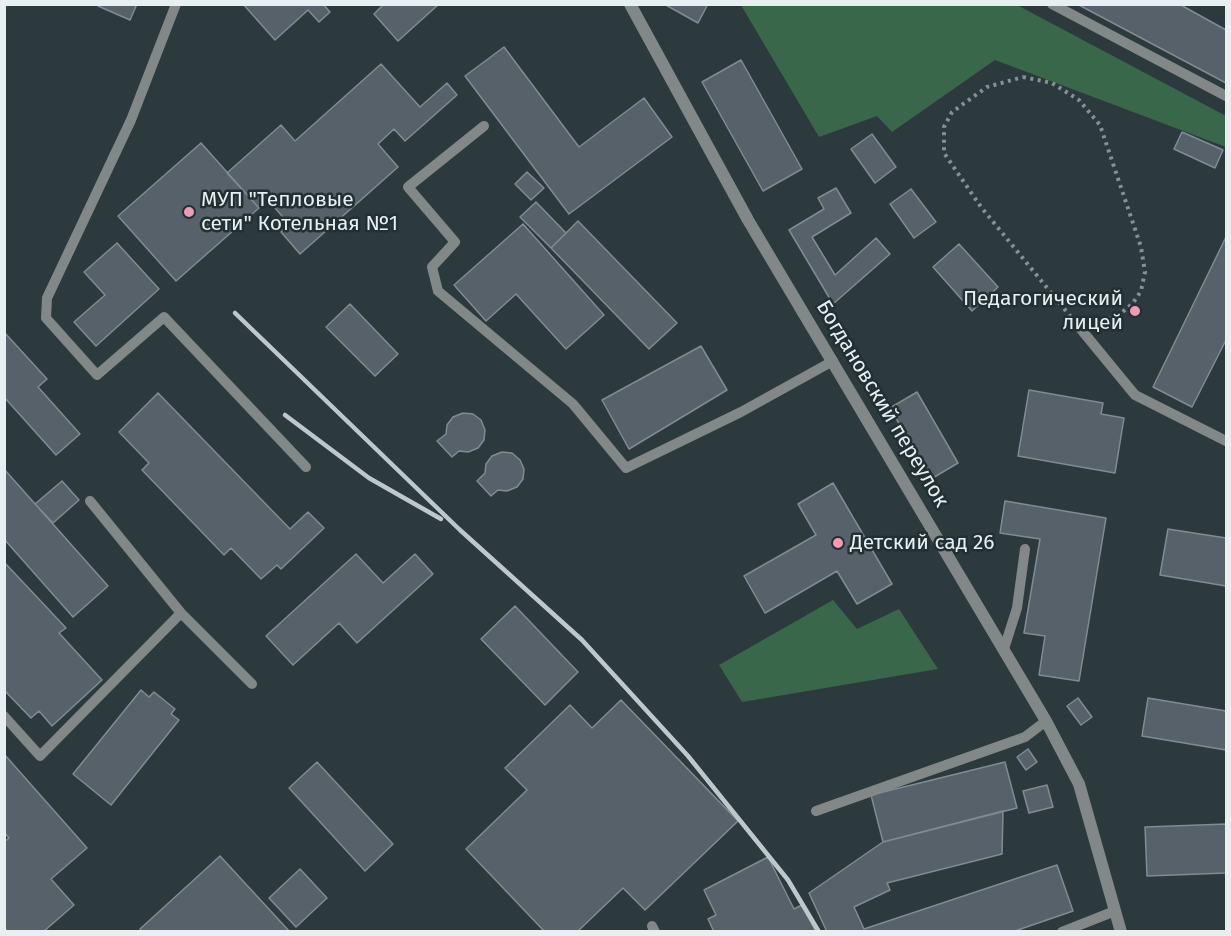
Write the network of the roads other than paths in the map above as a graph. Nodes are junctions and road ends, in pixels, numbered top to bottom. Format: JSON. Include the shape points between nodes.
{"nodes":[{"id":1,"x":176,"y":4,"type":"edge"},
{"id":2,"x":630,"y":4,"type":"edge"},
{"id":3,"x":1052,"y":4,"type":"edge"},
{"id":4,"x":1227,"y":96,"type":"edge"},
{"id":5,"x":484,"y":126,"type":"dead end"},
{"id":6,"x":1076,"y":322,"type":"road end"},
{"id":7,"x":833,"y":361,"type":"junction"},
{"id":8,"x":1227,"y":441,"type":"edge"},
{"id":9,"x":306,"y":467,"type":"dead end"},
{"id":10,"x":90,"y":501,"type":"dead end"},
{"id":11,"x":1025,"y":549,"type":"dead end"},
{"id":12,"x":181,"y":614,"type":"junction"},
{"id":13,"x":1004,"y":649,"type":"junction"},
{"id":14,"x":252,"y":684,"type":"dead end"},
{"id":15,"x":4,"y":716,"type":"edge"},
{"id":16,"x":1046,"y":721,"type":"junction"},
{"id":17,"x":816,"y":811,"type":"dead end"},
{"id":18,"x":1115,"y":911,"type":"junction"},
{"id":19,"x":1062,"y":932,"type":"edge"},
{"id":20,"x":1121,"y":932,"type":"edge"}],
"edges":[{"from":1,"to":9,"type":"lane","via":[[131,120],[47,298],[45,318],[97,375],[164,317]]},
{"from":2,"to":7,"type":"street","name":"Богдановский переулок","via":[[748,220]]},
{"from":3,"to":4,"type":"lane"},
{"from":5,"to":7,"type":"lane","via":[[408,187],[456,242],[432,267],[438,291],[573,404],[626,468],[741,412]]},
{"from":6,"to":8,"type":"lane","via":[[1135,395]]},
{"from":7,"to":13,"type":"street","name":"Богдановский переулок"},
{"from":10,"to":12,"type":"lane"},
{"from":11,"to":13,"type":"lane","via":[[1017,608]]},
{"from":12,"to":14,"type":"lane"},
{"from":12,"to":15,"type":"lane","via":[[40,756]]},
{"from":13,"to":16,"type":"street","name":"Богдановский переулок"},
{"from":16,"to":17,"type":"lane","via":[[1024,737]]},
{"from":16,"to":18,"type":"street","name":"Богдановский переулок","via":[[1079,784]]},
{"from":18,"to":19,"type":"lane"},
{"from":18,"to":20,"type":"street","name":"Богдановский переулок"}]}
